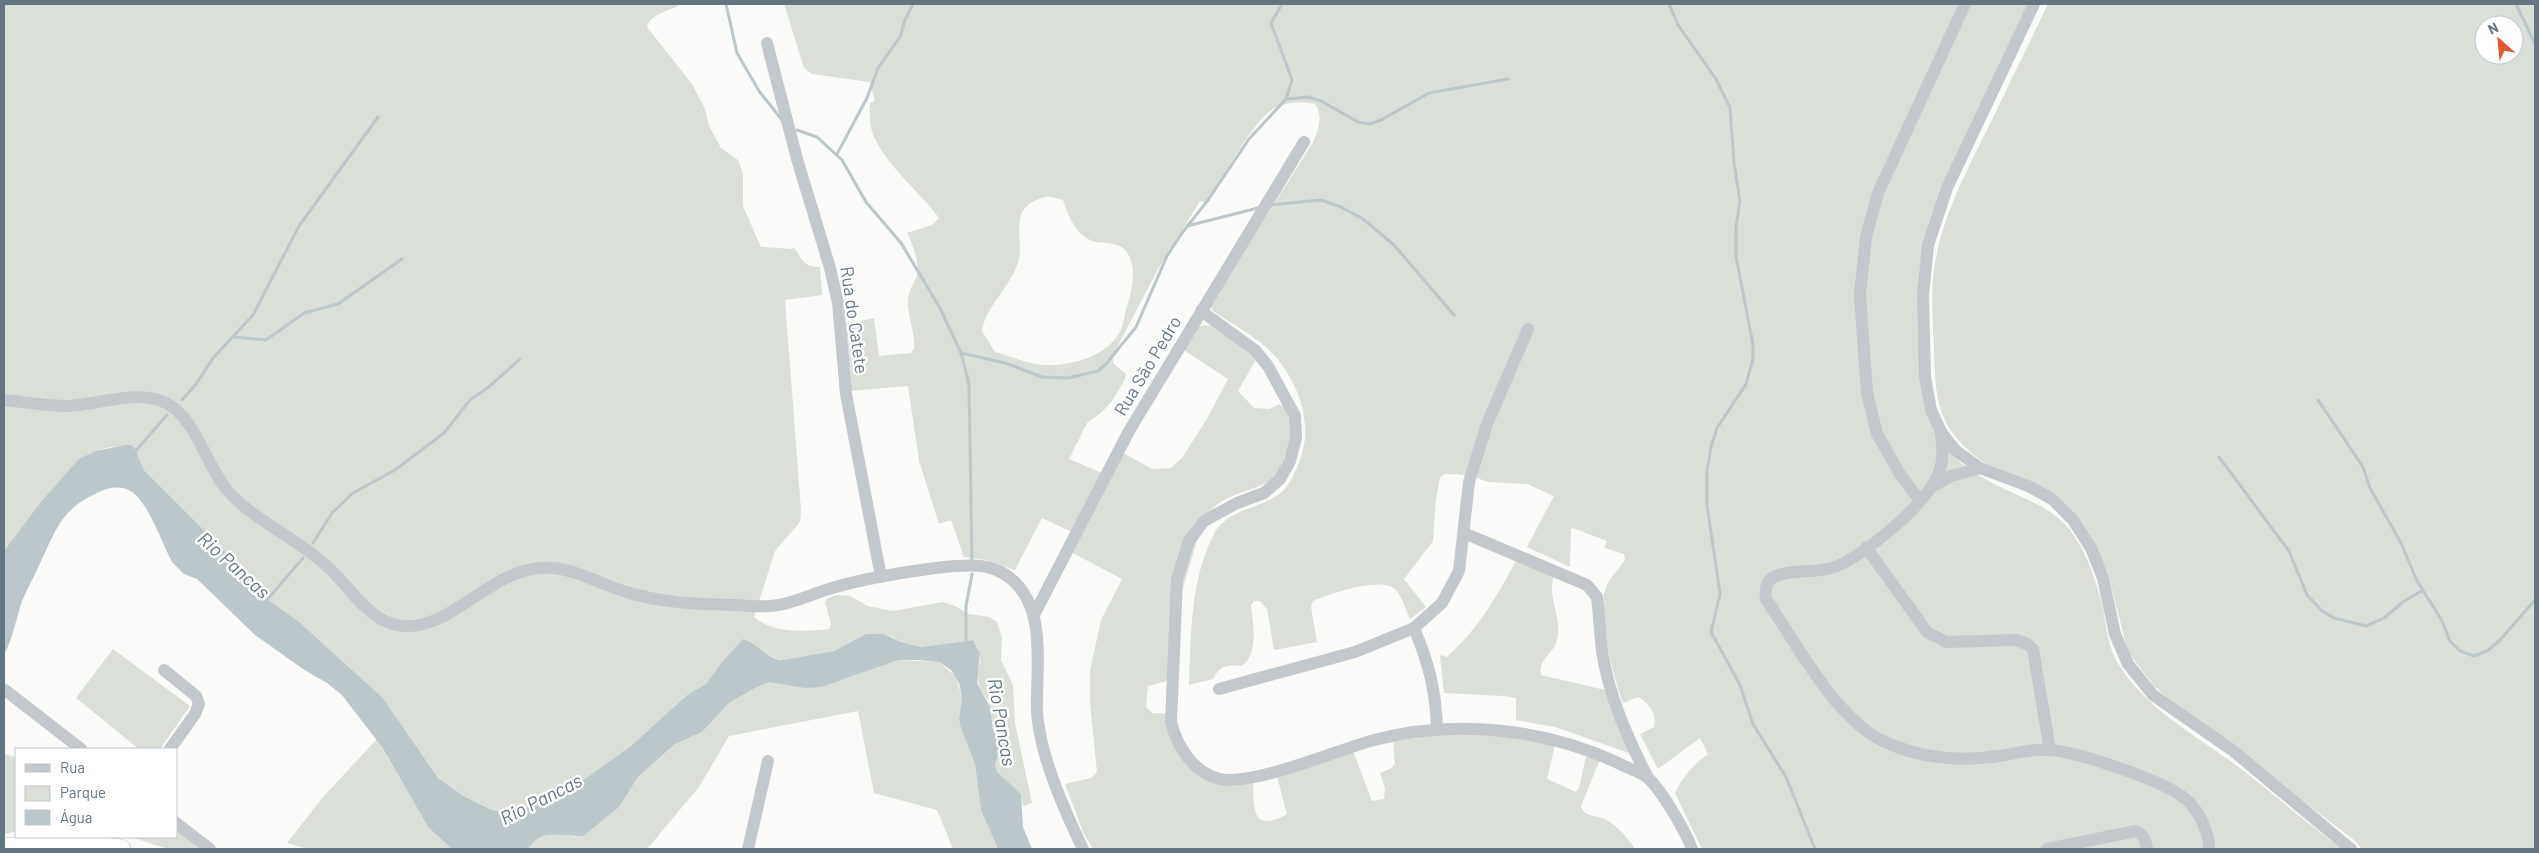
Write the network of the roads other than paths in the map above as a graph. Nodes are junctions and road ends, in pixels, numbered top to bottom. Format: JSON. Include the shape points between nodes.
{"nodes":[{"id":1,"x":1965,"y":4,"type":"edge"},
{"id":2,"x":2034,"y":4,"type":"edge"},
{"id":3,"x":767,"y":43,"type":"dead end"},
{"id":4,"x":1304,"y":142,"type":"dead end"},
{"id":5,"x":1201,"y":311,"type":"junction"},
{"id":6,"x":1528,"y":329,"type":"dead end"},
{"id":7,"x":4,"y":400,"type":"edge"},
{"id":8,"x":1940,"y":432,"type":"junction"},
{"id":9,"x":1980,"y":468,"type":"junction"},
{"id":10,"x":1933,"y":486,"type":"junction"},
{"id":11,"x":1920,"y":501,"type":"junction"},
{"id":12,"x":1464,"y":533,"type":"junction"},
{"id":13,"x":1866,"y":547,"type":"junction"},
{"id":14,"x":880,"y":577,"type":"junction"},
{"id":15,"x":1034,"y":614,"type":"junction"},
{"id":16,"x":1414,"y":628,"type":"junction"},
{"id":17,"x":164,"y":670,"type":"dead end"},
{"id":18,"x":1219,"y":689,"type":"dead end"},
{"id":19,"x":5,"y":690,"type":"dead end"},
{"id":20,"x":1438,"y":730,"type":"junction"},
{"id":21,"x":80,"y":748,"type":"edge"},
{"id":22,"x":171,"y":748,"type":"edge"},
{"id":23,"x":2050,"y":750,"type":"junction"},
{"id":24,"x":768,"y":761,"type":"dead end"},
{"id":25,"x":1648,"y":778,"type":"junction"},
{"id":26,"x":178,"y":825,"type":"edge"},
{"id":27,"x":4,"y":848,"type":"edge"},
{"id":28,"x":121,"y":849,"type":"edge"},
{"id":29,"x":210,"y":849,"type":"edge"},
{"id":30,"x":748,"y":849,"type":"edge"},
{"id":31,"x":1084,"y":849,"type":"edge"},
{"id":32,"x":1692,"y":849,"type":"edge"},
{"id":33,"x":2047,"y":849,"type":"edge"},
{"id":34,"x":2147,"y":849,"type":"edge"},
{"id":35,"x":2209,"y":849,"type":"edge"},
{"id":36,"x":2352,"y":849,"type":"edge"}],
"edges":[{"from":1,"to":11,"type":"street","via":[[1878,192],[1866,237],[1860,295],[1867,393],[1877,434]]},
{"from":2,"to":8,"type":"street","via":[[1947,188],[1928,245],[1923,296],[1926,377],[1931,410]]},
{"from":3,"to":14,"type":"street","name":"Rua do Catete","via":[[838,303],[846,394]]},
{"from":4,"to":5,"type":"street","name":"Rua São Pedro"},
{"from":5,"to":15,"type":"street","name":"Rua São Pedro","via":[[1129,431]]},
{"from":5,"to":20,"type":"street","via":[[1255,350],[1268,366],[1295,416],[1296,438],[1290,461],[1280,479],[1264,493],[1204,521],[1189,541],[1177,579],[1171,722],[1176,741],[1189,760],[1206,774],[1220,779],[1238,779],[1375,740]]},
{"from":6,"to":12,"type":"street","via":[[1487,424],[1469,482]]},
{"from":7,"to":14,"type":"street","via":[[67,406],[120,399],[166,403],[186,422],[227,489],[329,568],[359,603],[384,621],[404,626],[426,624],[499,581],[540,568],[570,570],[622,591],[685,604],[771,606]]},
{"from":8,"to":9,"type":"street","via":[[1955,450]]},
{"from":8,"to":10,"type":"street","via":[[1943,458]]},
{"from":9,"to":10,"type":"street","via":[[1951,476]]},
{"from":9,"to":36,"type":"street","via":[[2052,499],[2073,520],[2091,548],[2103,578],[2115,634],[2128,664],[2153,695],[2232,750]]},
{"from":10,"to":11,"type":"street"},
{"from":11,"to":13,"type":"street","via":[[1907,517]]},
{"from":12,"to":16,"type":"street","via":[[1459,571],[1442,603]]},
{"from":12,"to":25,"type":"street","via":[[1594,590],[1602,651],[1612,693],[1629,740]]},
{"from":13,"to":23,"type":"street","via":[[1927,632],[1936,638],[1946,642],[2016,640],[2033,649]]},
{"from":13,"to":23,"type":"street","via":[[1834,567],[1778,575],[1765,588],[1766,599],[1833,698],[1857,724],[1882,740],[1920,756],[1981,759]]},
{"from":14,"to":15,"type":"street","via":[[984,566],[1006,575],[1023,592]]},
{"from":15,"to":31,"type":"street","via":[[1039,660],[1036,705],[1042,744]]},
{"from":16,"to":18,"type":"street","via":[[1355,652]]},
{"from":16,"to":20,"type":"street","via":[[1432,676]]},
{"from":17,"to":22,"type":"street","via":[[196,696],[199,704]]},
{"from":19,"to":21,"type":"street"},
{"from":20,"to":25,"type":"street","via":[[1500,730],[1555,739]]},
{"from":23,"to":35,"type":"street","via":[[2110,765],[2169,788],[2188,802],[2202,822]]},
{"from":24,"to":30,"type":"street"},
{"from":25,"to":32,"type":"street","via":[[1680,823]]},
{"from":26,"to":29,"type":"street"},
{"from":27,"to":28,"type":"highway","via":[[56,842]]},
{"from":33,"to":34,"type":"street","via":[[2136,831],[2141,833]]}]}
